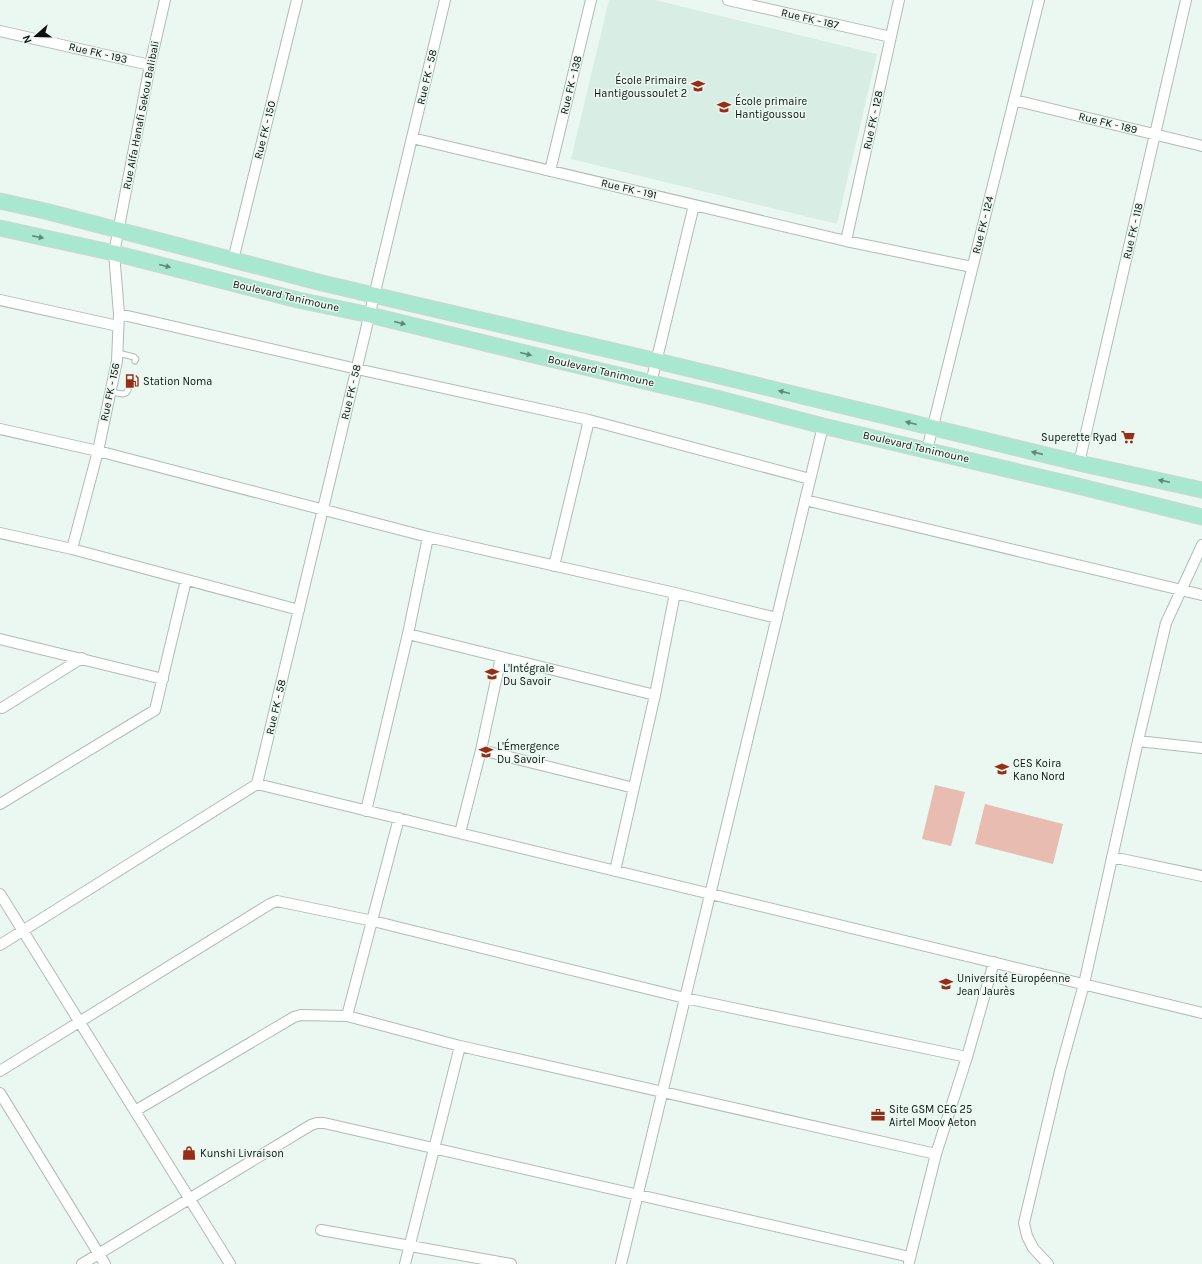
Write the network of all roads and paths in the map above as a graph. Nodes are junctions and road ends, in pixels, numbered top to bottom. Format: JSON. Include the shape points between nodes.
{"nodes":[{"id":1,"x":165,"y":0,"type":"edge"},
{"id":2,"x":297,"y":0,"type":"edge"},
{"id":3,"x":445,"y":0,"type":"edge"},
{"id":4,"x":591,"y":0,"type":"edge"},
{"id":5,"x":728,"y":0,"type":"edge"},
{"id":6,"x":899,"y":0,"type":"edge"},
{"id":7,"x":1039,"y":0,"type":"edge"},
{"id":8,"x":1186,"y":0,"type":"edge"},
{"id":9,"x":0,"y":31,"type":"edge"},
{"id":10,"x":891,"y":37,"type":"junction"},
{"id":11,"x":150,"y":65,"type":"junction"},
{"id":12,"x":1014,"y":100,"type":"junction"},
{"id":13,"x":1155,"y":135,"type":"junction"},
{"id":14,"x":412,"y":138,"type":"junction"},
{"id":15,"x":1202,"y":146,"type":"edge"},
{"id":16,"x":550,"y":171,"type":"junction"},
{"id":17,"x":0,"y":201,"type":"edge"},
{"id":18,"x":694,"y":205,"type":"junction"},
{"id":19,"x":0,"y":228,"type":"edge"},
{"id":20,"x":118,"y":231,"type":"junction"},
{"id":21,"x":846,"y":241,"type":"junction"},
{"id":22,"x":114,"y":253,"type":"junction"},
{"id":23,"x":233,"y":260,"type":"junction"},
{"id":24,"x":972,"y":266,"type":"junction"},
{"id":25,"x":375,"y":295,"type":"junction"},
{"id":26,"x":0,"y":300,"type":"edge"},
{"id":27,"x":119,"y":314,"type":"junction"},
{"id":28,"x":370,"y":315,"type":"junction"},
{"id":29,"x":118,"y":326,"type":"junction"},
{"id":30,"x":118,"y":353,"type":"junction"},
{"id":31,"x":135,"y":361,"type":"dead end"},
{"id":32,"x":657,"y":361,"type":"junction"},
{"id":33,"x":357,"y":369,"type":"junction"},
{"id":34,"x":651,"y":383,"type":"junction"},
{"id":35,"x":128,"y":390,"type":"dead end"},
{"id":36,"x":110,"y":392,"type":"junction"},
{"id":37,"x":589,"y":420,"type":"junction"},
{"id":38,"x":823,"y":426,"type":"junction"},
{"id":39,"x":932,"y":428,"type":"junction"},
{"id":40,"x":0,"y":429,"type":"edge"},
{"id":41,"x":927,"y":450,"type":"junction"},
{"id":42,"x":98,"y":451,"type":"junction"},
{"id":43,"x":1079,"y":463,"type":"junction"},
{"id":44,"x":810,"y":479,"type":"junction"},
{"id":45,"x":1202,"y":490,"type":"edge"},
{"id":46,"x":805,"y":500,"type":"junction"},
{"id":47,"x":323,"y":510,"type":"junction"},
{"id":48,"x":1202,"y":517,"type":"edge"},
{"id":49,"x":0,"y":533,"type":"edge"},
{"id":50,"x":428,"y":537,"type":"junction"},
{"id":51,"x":72,"y":549,"type":"junction"},
{"id":52,"x":1201,"y":549,"type":"edge"},
{"id":53,"x":554,"y":566,"type":"junction"},
{"id":54,"x":186,"y":580,"type":"junction"},
{"id":55,"x":1181,"y":591,"type":"junction"},
{"id":56,"x":675,"y":593,"type":"junction"},
{"id":57,"x":1202,"y":595,"type":"edge"},
{"id":58,"x":299,"y":610,"type":"junction"},
{"id":59,"x":777,"y":618,"type":"junction"},
{"id":60,"x":408,"y":634,"type":"junction"},
{"id":61,"x":0,"y":639,"type":"edge"},
{"id":62,"x":501,"y":657,"type":"junction"},
{"id":63,"x":82,"y":658,"type":"junction"},
{"id":64,"x":163,"y":679,"type":"junction"},
{"id":65,"x":655,"y":695,"type":"junction"},
{"id":66,"x":2,"y":708,"type":"dead end"},
{"id":67,"x":1138,"y":741,"type":"junction"},
{"id":68,"x":1202,"y":748,"type":"edge"},
{"id":69,"x":481,"y":750,"type":"junction"},
{"id":70,"x":258,"y":784,"type":"junction"},
{"id":71,"x":634,"y":788,"type":"junction"},
{"id":72,"x":0,"y":804,"type":"edge"},
{"id":73,"x":366,"y":811,"type":"junction"},
{"id":74,"x":398,"y":818,"type":"junction"},
{"id":75,"x":460,"y":833,"type":"junction"},
{"id":76,"x":1112,"y":857,"type":"junction"},
{"id":77,"x":615,"y":871,"type":"junction"},
{"id":78,"x":1202,"y":876,"type":"edge"},
{"id":79,"x":0,"y":894,"type":"edge"},
{"id":80,"x":710,"y":894,"type":"junction"},
{"id":81,"x":373,"y":921,"type":"junction"},
{"id":82,"x":23,"y":930,"type":"junction"},
{"id":83,"x":0,"y":945,"type":"edge"},
{"id":84,"x":994,"y":962,"type":"junction"},
{"id":85,"x":1084,"y":984,"type":"junction"},
{"id":86,"x":685,"y":998,"type":"junction"},
{"id":87,"x":1202,"y":1013,"type":"edge"},
{"id":88,"x":347,"y":1016,"type":"junction"},
{"id":89,"x":80,"y":1022,"type":"junction"},
{"id":90,"x":460,"y":1046,"type":"junction"},
{"id":91,"x":967,"y":1056,"type":"junction"},
{"id":92,"x":0,"y":1071,"type":"edge"},
{"id":93,"x":0,"y":1093,"type":"edge"},
{"id":94,"x":662,"y":1093,"type":"junction"},
{"id":95,"x":135,"y":1111,"type":"junction"},
{"id":96,"x":434,"y":1148,"type":"junction"},
{"id":97,"x":936,"y":1154,"type":"junction"},
{"id":98,"x":638,"y":1195,"type":"junction"},
{"id":99,"x":190,"y":1199,"type":"junction"},
{"id":100,"x":321,"y":1230,"type":"dead end"},
{"id":101,"x":410,"y":1245,"type":"junction"},
{"id":102,"x":99,"y":1254,"type":"junction"},
{"id":103,"x":909,"y":1261,"type":"edge"},
{"id":104,"x":82,"y":1264,"type":"edge"},
{"id":105,"x":105,"y":1264,"type":"edge"},
{"id":106,"x":230,"y":1264,"type":"edge"},
{"id":107,"x":405,"y":1264,"type":"edge"},
{"id":108,"x":511,"y":1264,"type":"edge"},
{"id":109,"x":621,"y":1264,"type":"edge"},
{"id":110,"x":1049,"y":1264,"type":"edge"}],
"edges":[{"from":1,"to":11,"type":"street","name":"Rue Alfa Hanafi Sekou Balibali"},
{"from":2,"to":23,"type":"street","name":"Rue FK - 150"},
{"from":3,"to":14,"type":"street","name":"Rue FK - 58"},
{"from":4,"to":16,"type":"street","name":"Rue FK - 138"},
{"from":5,"to":10,"type":"street","name":"Rue FK - 187"},
{"from":6,"to":10,"type":"street","name":"Rue FK - 128"},
{"from":7,"to":12,"type":"street","name":"Rue FK - 124"},
{"from":8,"to":13,"type":"street","name":"Rue FK - 118"},
{"from":9,"to":11,"type":"street","name":"Rue FK - 193"},
{"from":10,"to":21,"type":"street","name":"Rue FK - 128"},
{"from":11,"to":20,"type":"street","name":"Rue Alfa Hanafi Sekou Balibali"},
{"from":12,"to":13,"type":"street","name":"Rue FK - 189"},
{"from":12,"to":24,"type":"street","name":"Rue FK - 124"},
{"from":13,"to":15,"type":"street","name":"Rue FK - 189"},
{"from":13,"to":43,"type":"street","name":"Rue FK - 118"},
{"from":14,"to":16,"type":"street","name":"Rue FK - 191"},
{"from":14,"to":25,"type":"street","name":"Rue FK - 58"},
{"from":16,"to":18,"type":"street","name":"Rue FK - 191"},
{"from":17,"to":20,"type":"main road","name":"Boulevard Tanimoune"},
{"from":18,"to":21,"type":"street","name":"Rue FK - 191"},
{"from":18,"to":32,"type":"street"},
{"from":19,"to":22,"type":"main road","name":"Boulevard Tanimoune","one_way":true},
{"from":20,"to":22,"type":"street","name":"Rue FK - 156"},
{"from":20,"to":23,"type":"main road","name":"Boulevard Tanimoune"},
{"from":21,"to":24,"type":"street","name":"Rue FK - 191"},
{"from":22,"to":27,"type":"street","name":"Rue FK - 156"},
{"from":22,"to":28,"type":"main road","name":"Boulevard Tanimoune","one_way":true,"via":[[298,300]]},
{"from":23,"to":25,"type":"main road","name":"Boulevard Tanimoune","via":[[322,284]]},
{"from":24,"to":39,"type":"street","name":"Rue FK - 124"},
{"from":25,"to":28,"type":"street","name":"Rue FK - 58"},
{"from":25,"to":32,"type":"main road","name":"Boulevard Tanimoune"},
{"from":26,"to":29,"type":"street"},
{"from":27,"to":29,"type":"street","name":"Rue FK - 156"},
{"from":27,"to":33,"type":"street"},
{"from":28,"to":33,"type":"street","name":"Rue FK - 58"},
{"from":28,"to":34,"type":"main road","name":"Boulevard Tanimoune","one_way":true},
{"from":29,"to":30,"type":"street","name":"Rue FK - 156"},
{"from":30,"to":31,"type":"lane","via":[[134,357]]},
{"from":30,"to":36,"type":"street","name":"Rue FK - 156"},
{"from":32,"to":34,"type":"street"},
{"from":39,"to":32,"type":"main road","name":"Boulevard Tanimoune","one_way":true},
{"from":33,"to":37,"type":"street"},
{"from":33,"to":47,"type":"street","name":"Rue FK - 58"},
{"from":34,"to":38,"type":"main road","name":"Boulevard Tanimoune"},
{"from":35,"to":36,"type":"lane","via":[[123,394]]},
{"from":36,"to":42,"type":"street","name":"Rue FK - 156"},
{"from":37,"to":44,"type":"street"},
{"from":37,"to":53,"type":"street"},
{"from":38,"to":41,"type":"main road","name":"Boulevard Tanimoune"},
{"from":38,"to":44,"type":"street"},
{"from":39,"to":41,"type":"street","name":"Rue FK - 124"},
{"from":43,"to":39,"type":"main road","name":"Boulevard Tanimoune","one_way":true},
{"from":40,"to":42,"type":"street"},
{"from":41,"to":48,"type":"main road","name":"Boulevard Tanimoune"},
{"from":42,"to":47,"type":"street"},
{"from":42,"to":51,"type":"street","name":"Rue FK - 156"},
{"from":45,"to":43,"type":"main road","name":"Boulevard Tanimoune","one_way":true},
{"from":44,"to":46,"type":"street"},
{"from":46,"to":55,"type":"street"},
{"from":46,"to":59,"type":"street"},
{"from":47,"to":50,"type":"street"},
{"from":47,"to":58,"type":"street","name":"Rue FK - 58"},
{"from":49,"to":51,"type":"street"},
{"from":50,"to":53,"type":"street"},
{"from":50,"to":60,"type":"street"},
{"from":51,"to":54,"type":"street"},
{"from":52,"to":55,"type":"street"},
{"from":53,"to":56,"type":"street"},
{"from":54,"to":58,"type":"street"},
{"from":54,"to":64,"type":"street"},
{"from":55,"to":57,"type":"street"},
{"from":55,"to":67,"type":"street","via":[[1166,623]]},
{"from":56,"to":59,"type":"street"},
{"from":56,"to":65,"type":"street"},
{"from":58,"to":70,"type":"street","name":"Rue FK - 58"},
{"from":59,"to":80,"type":"street"},
{"from":60,"to":62,"type":"street"},
{"from":60,"to":73,"type":"street"},
{"from":61,"to":63,"type":"street"},
{"from":62,"to":65,"type":"street"},
{"from":62,"to":69,"type":"street"},
{"from":63,"to":64,"type":"street"},
{"from":63,"to":66,"type":"street"},
{"from":64,"to":72,"type":"street","via":[[155,710]]},
{"from":65,"to":71,"type":"street"},
{"from":67,"to":68,"type":"street"},
{"from":67,"to":76,"type":"street"},
{"from":69,"to":71,"type":"street"},
{"from":69,"to":75,"type":"street"},
{"from":70,"to":73,"type":"street"},
{"from":70,"to":82,"type":"street"},
{"from":71,"to":77,"type":"street"},
{"from":73,"to":74,"type":"street"},
{"from":74,"to":75,"type":"street"},
{"from":74,"to":81,"type":"street"},
{"from":75,"to":77,"type":"street"},
{"from":76,"to":78,"type":"street"},
{"from":76,"to":85,"type":"street"},
{"from":77,"to":80,"type":"street"},
{"from":79,"to":82,"type":"street"},
{"from":80,"to":84,"type":"street"},
{"from":80,"to":86,"type":"street"},
{"from":81,"to":86,"type":"street"},
{"from":81,"to":88,"type":"street"},
{"from":81,"to":89,"type":"street","via":[[277,901]]},
{"from":82,"to":83,"type":"street"},
{"from":82,"to":89,"type":"street"},
{"from":84,"to":85,"type":"street"},
{"from":84,"to":91,"type":"street"},
{"from":85,"to":87,"type":"street"},
{"from":85,"to":110,"type":"street","via":[[1060,1071],[1024,1223],[1033,1248]]},
{"from":86,"to":91,"type":"street"},
{"from":86,"to":94,"type":"street"},
{"from":88,"to":90,"type":"street"},
{"from":88,"to":95,"type":"street","via":[[294,1017]]},
{"from":89,"to":92,"type":"street"},
{"from":89,"to":95,"type":"street"},
{"from":90,"to":94,"type":"street"},
{"from":90,"to":96,"type":"street"},
{"from":91,"to":97,"type":"street"},
{"from":93,"to":102,"type":"street"},
{"from":94,"to":97,"type":"street"},
{"from":94,"to":98,"type":"street"},
{"from":95,"to":99,"type":"street"},
{"from":96,"to":98,"type":"street"},
{"from":96,"to":99,"type":"street","via":[[324,1123],[311,1124]]},
{"from":96,"to":101,"type":"street"},
{"from":97,"to":103,"type":"street"},
{"from":98,"to":103,"type":"street"},
{"from":98,"to":109,"type":"street"},
{"from":99,"to":102,"type":"street"},
{"from":99,"to":106,"type":"street"},
{"from":100,"to":101,"type":"street"},
{"from":101,"to":107,"type":"street"},
{"from":101,"to":108,"type":"street"},
{"from":102,"to":104,"type":"street"},
{"from":102,"to":105,"type":"street"}]}
